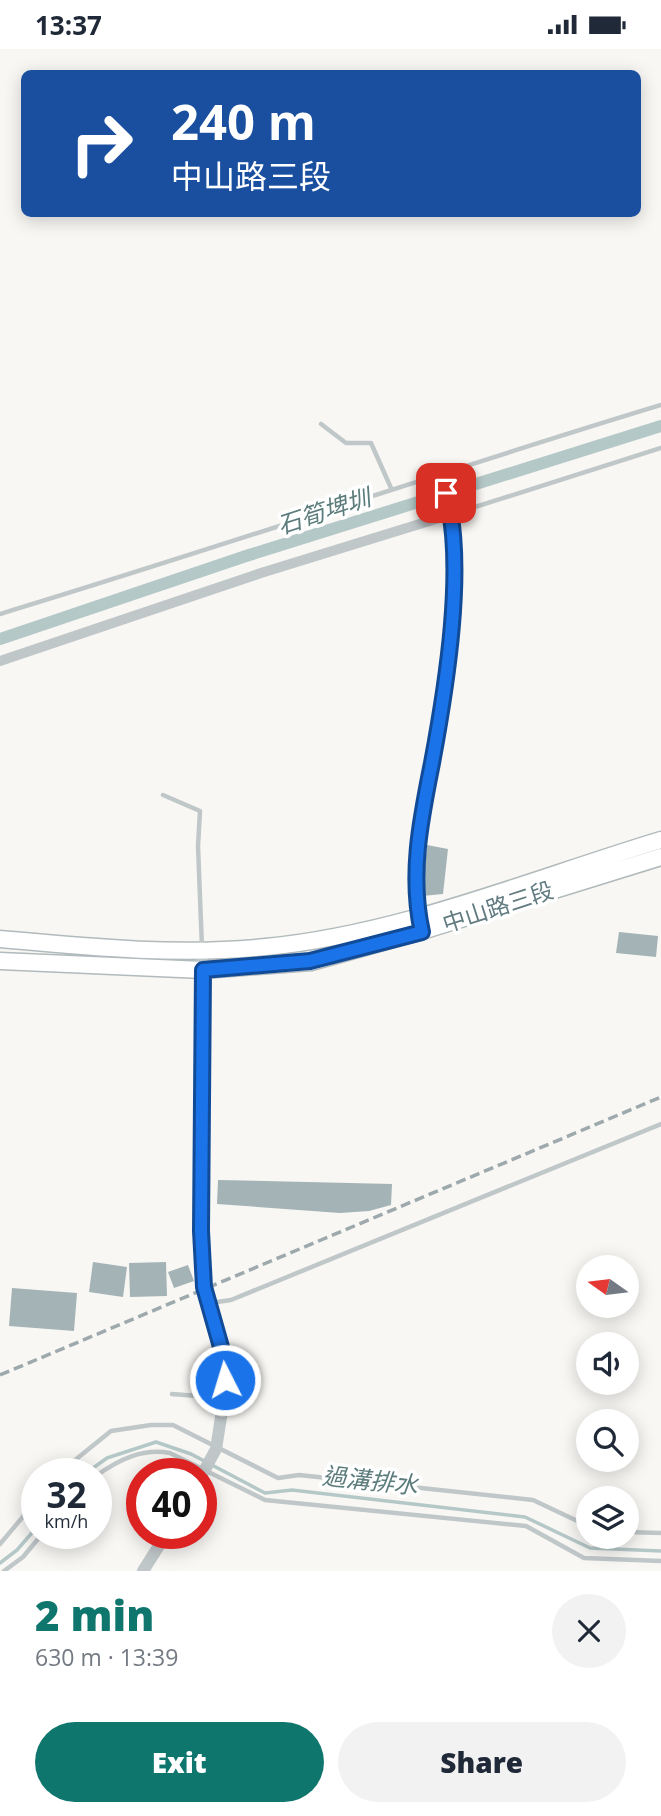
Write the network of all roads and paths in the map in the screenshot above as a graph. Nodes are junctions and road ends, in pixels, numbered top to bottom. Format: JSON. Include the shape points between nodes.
{"nodes":[{"id":1,"x":661,"y":405,"type":"edge"},
{"id":2,"x":321,"y":425,"type":"dead end"},
{"id":3,"x":661,"y":448,"type":"edge"},
{"id":4,"x":440,"y":472,"type":"junction"},
{"id":5,"x":391,"y":488,"type":"junction"},
{"id":6,"x":452,"y":514,"type":"junction"},
{"id":7,"x":0,"y":614,"type":"edge"},
{"id":8,"x":0,"y":661,"type":"edge"},
{"id":9,"x":163,"y":795,"type":"dead end"},
{"id":10,"x":661,"y":840,"type":"edge"},
{"id":11,"x":661,"y":857,"type":"edge"},
{"id":12,"x":420,"y":923,"type":"junction"},
{"id":13,"x":0,"y":939,"type":"edge"},
{"id":14,"x":202,"y":951,"type":"junction"},
{"id":15,"x":0,"y":961,"type":"edge"},
{"id":16,"x":203,"y":970,"type":"junction"},
{"id":17,"x":661,"y":1124,"type":"edge"},
{"id":18,"x":207,"y":1304,"type":"junction"},
{"id":19,"x":172,"y":1394,"type":"dead end"},
{"id":20,"x":224,"y":1398,"type":"junction"},
{"id":21,"x":216,"y":1449,"type":"junction"},
{"id":22,"x":77,"y":1458,"type":"edge"},
{"id":23,"x":127,"y":1458,"type":"edge"},
{"id":24,"x":178,"y":1458,"type":"edge"},
{"id":25,"x":211,"y":1458,"type":"edge"},
{"id":26,"x":217,"y":1480,"type":"edge"},
{"id":27,"x":21,"y":1519,"type":"edge"},
{"id":28,"x":576,"y":1520,"type":"edge"},
{"id":29,"x":639,"y":1532,"type":"edge"},
{"id":30,"x":661,"y":1533,"type":"edge"},
{"id":31,"x":0,"y":1544,"type":"edge"},
{"id":32,"x":30,"y":1549,"type":"edge"},
{"id":33,"x":157,"y":1549,"type":"edge"},
{"id":34,"x":661,"y":1561,"type":"edge"},
{"id":35,"x":4,"y":1571,"type":"edge"},
{"id":36,"x":143,"y":1571,"type":"edge"}],
"edges":[{"from":1,"to":4,"type":"lane"},
{"from":2,"to":5,"type":"lane","via":[[346,443],[371,443]]},
{"from":3,"to":6,"type":"lane"},
{"from":4,"to":5,"type":"lane"},
{"from":4,"to":6,"type":"lane"},
{"from":5,"to":7,"type":"lane"},
{"from":6,"to":8,"type":"street"},
{"from":6,"to":12,"type":"lane","via":[[453,615],[421,817],[416,886]]},
{"from":9,"to":14,"type":"lane","via":[[200,811]]},
{"from":10,"to":12,"type":"main road","name":"中山路三段"},
{"from":11,"to":12,"type":"main road","name":"中山路三段"},
{"from":12,"to":14,"type":"main road","name":"中山路三段","via":[[268,947]]},
{"from":12,"to":16,"type":"main road","name":"中山路三段","via":[[310,961]]},
{"from":13,"to":14,"type":"main road","name":"中山路三段"},
{"from":14,"to":16,"type":"street"},
{"from":15,"to":16,"type":"main road","name":"中山路三段"},
{"from":16,"to":18,"type":"street","via":[[201,1231]]},
{"from":17,"to":18,"type":"lane","via":[[231,1300]]},
{"from":18,"to":20,"type":"street","via":[[225,1361]]},
{"from":19,"to":20,"type":"lane"},
{"from":20,"to":21,"type":"street"},
{"from":21,"to":22,"type":"lane","via":[[173,1425],[151,1425],[111,1430]]},
{"from":21,"to":25,"type":"street"},
{"from":21,"to":28,"type":"lane","via":[[278,1478],[299,1475],[533,1500]]},
{"from":23,"to":24,"type":"lane","via":[[154,1451]]},
{"from":26,"to":34,"type":"lane","via":[[265,1500],[526,1526],[584,1558]]},
{"from":27,"to":31,"type":"lane"},
{"from":29,"to":30,"type":"lane"},
{"from":32,"to":35,"type":"lane"},
{"from":33,"to":36,"type":"street"}]}
